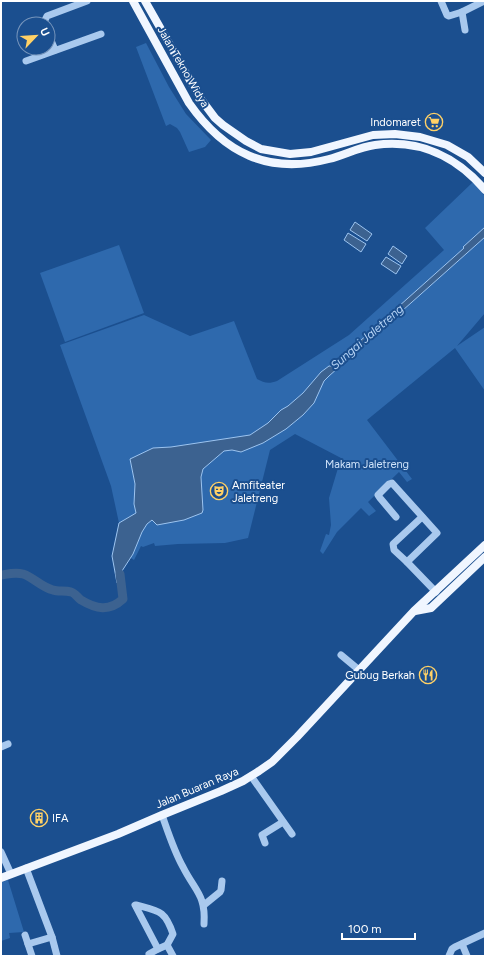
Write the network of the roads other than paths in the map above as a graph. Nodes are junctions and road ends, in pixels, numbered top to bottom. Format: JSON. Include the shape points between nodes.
{"nodes":[{"id":1,"x":87,"y":1,"type":"edge"},
{"id":2,"x":133,"y":1,"type":"edge"},
{"id":3,"x":145,"y":1,"type":"edge"},
{"id":4,"x":441,"y":1,"type":"edge"},
{"id":5,"x":484,"y":1,"type":"edge"},
{"id":6,"x":462,"y":12,"type":"junction"},
{"id":7,"x":47,"y":16,"type":"edge"},
{"id":8,"x":465,"y":30,"type":"dead end"},
{"id":9,"x":101,"y":34,"type":"dead end"},
{"id":10,"x":56,"y":50,"type":"edge"},
{"id":11,"x":39,"y":56,"type":"edge"},
{"id":12,"x":176,"y":58,"type":"junction"},
{"id":13,"x":26,"y":61,"type":"dead end"},
{"id":14,"x":167,"y":63,"type":"junction"},
{"id":15,"x":485,"y":173,"type":"edge"},
{"id":16,"x":485,"y":190,"type":"edge"},
{"id":17,"x":396,"y":517,"type":"dead end"},
{"id":18,"x":422,"y":517,"type":"junction"},
{"id":19,"x":485,"y":545,"type":"edge"},
{"id":20,"x":485,"y":557,"type":"edge"},
{"id":21,"x":407,"y":562,"type":"junction"},
{"id":22,"x":436,"y":592,"type":"junction"},
{"id":23,"x":414,"y":611,"type":"junction"},
{"id":24,"x":341,"y":655,"type":"dead end"},
{"id":25,"x":358,"y":670,"type":"junction"},
{"id":26,"x":251,"y":776,"type":"junction"},
{"id":27,"x":162,"y":815,"type":"junction"},
{"id":28,"x":283,"y":822,"type":"junction"},
{"id":29,"x":292,"y":834,"type":"dead end"},
{"id":30,"x":265,"y":843,"type":"dead end"},
{"id":31,"x":1,"y":852,"type":"edge"},
{"id":32,"x":26,"y":868,"type":"junction"},
{"id":33,"x":11,"y":874,"type":"junction"},
{"id":34,"x":1,"y":878,"type":"edge"},
{"id":35,"x":222,"y":881,"type":"dead end"},
{"id":36,"x":204,"y":905,"type":"junction"},
{"id":37,"x":204,"y":924,"type":"dead end"},
{"id":38,"x":485,"y":933,"type":"edge"},
{"id":39,"x":25,"y":935,"type":"dead end"},
{"id":40,"x":52,"y":937,"type":"junction"},
{"id":41,"x":28,"y":944,"type":"junction"},
{"id":42,"x":462,"y":944,"type":"junction"},
{"id":43,"x":167,"y":945,"type":"junction"},
{"id":44,"x":158,"y":949,"type":"junction"},
{"id":45,"x":148,"y":954,"type":"dead end"},
{"id":46,"x":32,"y":956,"type":"edge"},
{"id":47,"x":57,"y":956,"type":"edge"},
{"id":48,"x":173,"y":956,"type":"edge"},
{"id":49,"x":449,"y":956,"type":"edge"},
{"id":50,"x":467,"y":956,"type":"edge"}],
"edges":[{"from":1,"to":7,"type":"street"},
{"from":2,"to":14,"type":"main road","name":"Jalan Tekno Widya"},
{"from":3,"to":12,"type":"main road","name":"Jalan Tekno Widya"},
{"from":4,"to":6,"type":"street","via":[[447,15]]},
{"from":5,"to":6,"type":"street"},
{"from":6,"to":8,"type":"street"},
{"from":9,"to":10,"type":"street"},
{"from":11,"to":13,"type":"street"},
{"from":12,"to":14,"type":"main road"},
{"from":12,"to":15,"type":"main road","name":"Jalan Tekno Widya","via":[[215,118],[223,126],[260,149],[290,154],[311,152],[373,135],[395,134],[420,137],[447,145],[468,157]]},
{"from":14,"to":16,"type":"main road","name":"Jalan Tekno Widya","via":[[189,103],[211,131],[232,148],[253,158],[284,165],[307,164],[375,145],[418,147],[442,154],[459,165]]},
{"from":17,"to":18,"type":"street","via":[[378,495],[392,483]]},
{"from":18,"to":21,"type":"street","via":[[393,544],[394,550]]},
{"from":18,"to":21,"type":"street","via":[[437,534]]},
{"from":19,"to":22,"type":"main road","name":"Jalan Buaran Raya"},
{"from":20,"to":23,"type":"main road","via":[[431,608]]},
{"from":21,"to":22,"type":"street"},
{"from":22,"to":23,"type":"main road","name":"Jalan Buaran Raya"},
{"from":23,"to":25,"type":"main road","name":"Jalan Buaran Raya"},
{"from":24,"to":25,"type":"street"},
{"from":25,"to":26,"type":"main road","name":"Jalan Buaran Raya","via":[[298,737],[272,762]]},
{"from":26,"to":27,"type":"main road","name":"Jalan Buaran Raya","via":[[222,791]]},
{"from":26,"to":28,"type":"street"},
{"from":27,"to":32,"type":"main road","name":"Jalan Buaran Raya"},
{"from":27,"to":36,"type":"street","via":[[182,866],[199,892]]},
{"from":28,"to":29,"type":"street"},
{"from":28,"to":30,"type":"street","via":[[262,836]]},
{"from":31,"to":33,"type":"street"},
{"from":32,"to":33,"type":"main road","name":"Jalan Buaran Raya"},
{"from":32,"to":40,"type":"street"},
{"from":33,"to":34,"type":"main road","name":"Jalan Buaran Raya"},
{"from":35,"to":36,"type":"street","via":[[220,892]]},
{"from":36,"to":37,"type":"street"},
{"from":38,"to":42,"type":"street"},
{"from":39,"to":41,"type":"street"},
{"from":40,"to":41,"type":"street"},
{"from":40,"to":47,"type":"street"},
{"from":41,"to":46,"type":"street"},
{"from":42,"to":49,"type":"street","via":[[452,949]]},
{"from":42,"to":50,"type":"street"},
{"from":43,"to":44,"type":"street"},
{"from":43,"to":44,"type":"street","via":[[173,935],[167,919],[148,908],[139,913]]},
{"from":43,"to":48,"type":"street"},
{"from":44,"to":45,"type":"street"}]}
